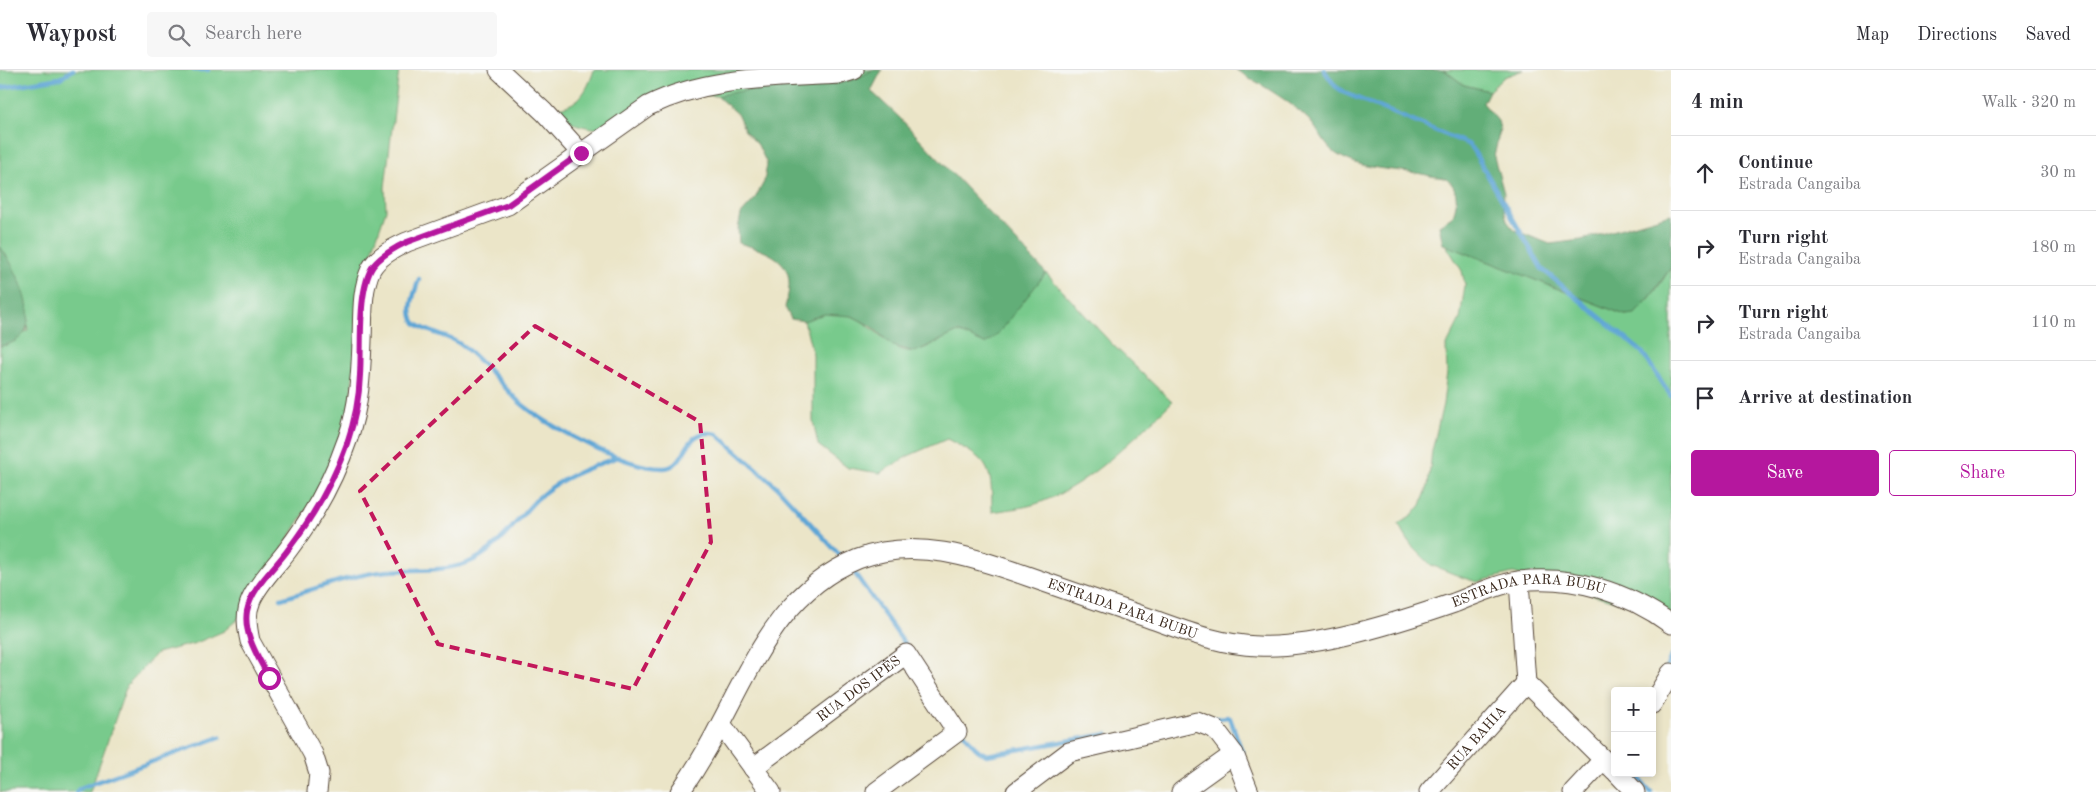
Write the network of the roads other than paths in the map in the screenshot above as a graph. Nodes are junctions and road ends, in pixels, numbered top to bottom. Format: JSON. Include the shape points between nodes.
{"nodes":[{"id":1,"x":499,"y":70,"type":"edge"},
{"id":2,"x":854,"y":70,"type":"edge"},
{"id":3,"x":581,"y":153,"type":"junction"},
{"id":4,"x":1519,"y":581,"type":"junction"},
{"id":5,"x":1671,"y":624,"type":"edge"},
{"id":6,"x":1671,"y":673,"type":"edge"},
{"id":7,"x":1526,"y":683,"type":"junction"},
{"id":8,"x":1656,"y":697,"type":"edge"},
{"id":9,"x":721,"y":724,"type":"junction"},
{"id":10,"x":1234,"y":754,"type":"junction"},
{"id":11,"x":1611,"y":767,"type":"edge"},
{"id":12,"x":753,"y":768,"type":"junction"},
{"id":13,"x":1611,"y":769,"type":"edge"},
{"id":14,"x":1621,"y":777,"type":"edge"},
{"id":15,"x":316,"y":792,"type":"edge"},
{"id":16,"x":680,"y":792,"type":"edge"},
{"id":17,"x":771,"y":792,"type":"edge"},
{"id":18,"x":876,"y":792,"type":"edge"},
{"id":19,"x":1016,"y":792,"type":"edge"},
{"id":20,"x":1181,"y":792,"type":"edge"},
{"id":21,"x":1249,"y":792,"type":"edge"},
{"id":22,"x":1429,"y":792,"type":"edge"},
{"id":23,"x":1573,"y":792,"type":"edge"},
{"id":24,"x":1635,"y":792,"type":"edge"}],
"edges":[{"from":1,"to":3,"type":"street"},
{"from":2,"to":3,"type":"street","via":[[841,74],[736,81],[683,91],[648,106]]},
{"from":3,"to":15,"type":"street","via":[[508,205],[393,248],[372,268],[363,303],[360,386],[348,439],[330,483],[312,515],[258,586],[247,612],[250,641],[313,754],[318,772]]},
{"from":4,"to":5,"type":"street","name":"ESTRADA PARA BUBU","via":[[1567,581],[1615,592]]},
{"from":4,"to":7,"type":"street"},
{"from":4,"to":9,"type":"street","name":"ESTRADA PARA BUBU","via":[[1378,626],[1304,644],[1257,646],[1208,639],[999,566],[944,551],[898,550],[859,559],[832,573],[786,612],[752,661]]},
{"from":6,"to":8,"type":"street"},
{"from":7,"to":11,"type":"street"},
{"from":7,"to":22,"type":"street","name":"RUA BAHIA"},
{"from":9,"to":12,"type":"street"},
{"from":9,"to":16,"type":"street","name":"ESTRADA PARA BUBU"},
{"from":10,"to":19,"type":"street","via":[[1215,729],[1197,722],[1069,752]]},
{"from":10,"to":20,"type":"street"},
{"from":10,"to":21,"type":"street"},
{"from":12,"to":17,"type":"street"},
{"from":12,"to":18,"type":"street","name":"RUA DOS IPÊS","via":[[906,654],[956,732]]},
{"from":13,"to":23,"type":"street"},
{"from":14,"to":24,"type":"street"}]}
